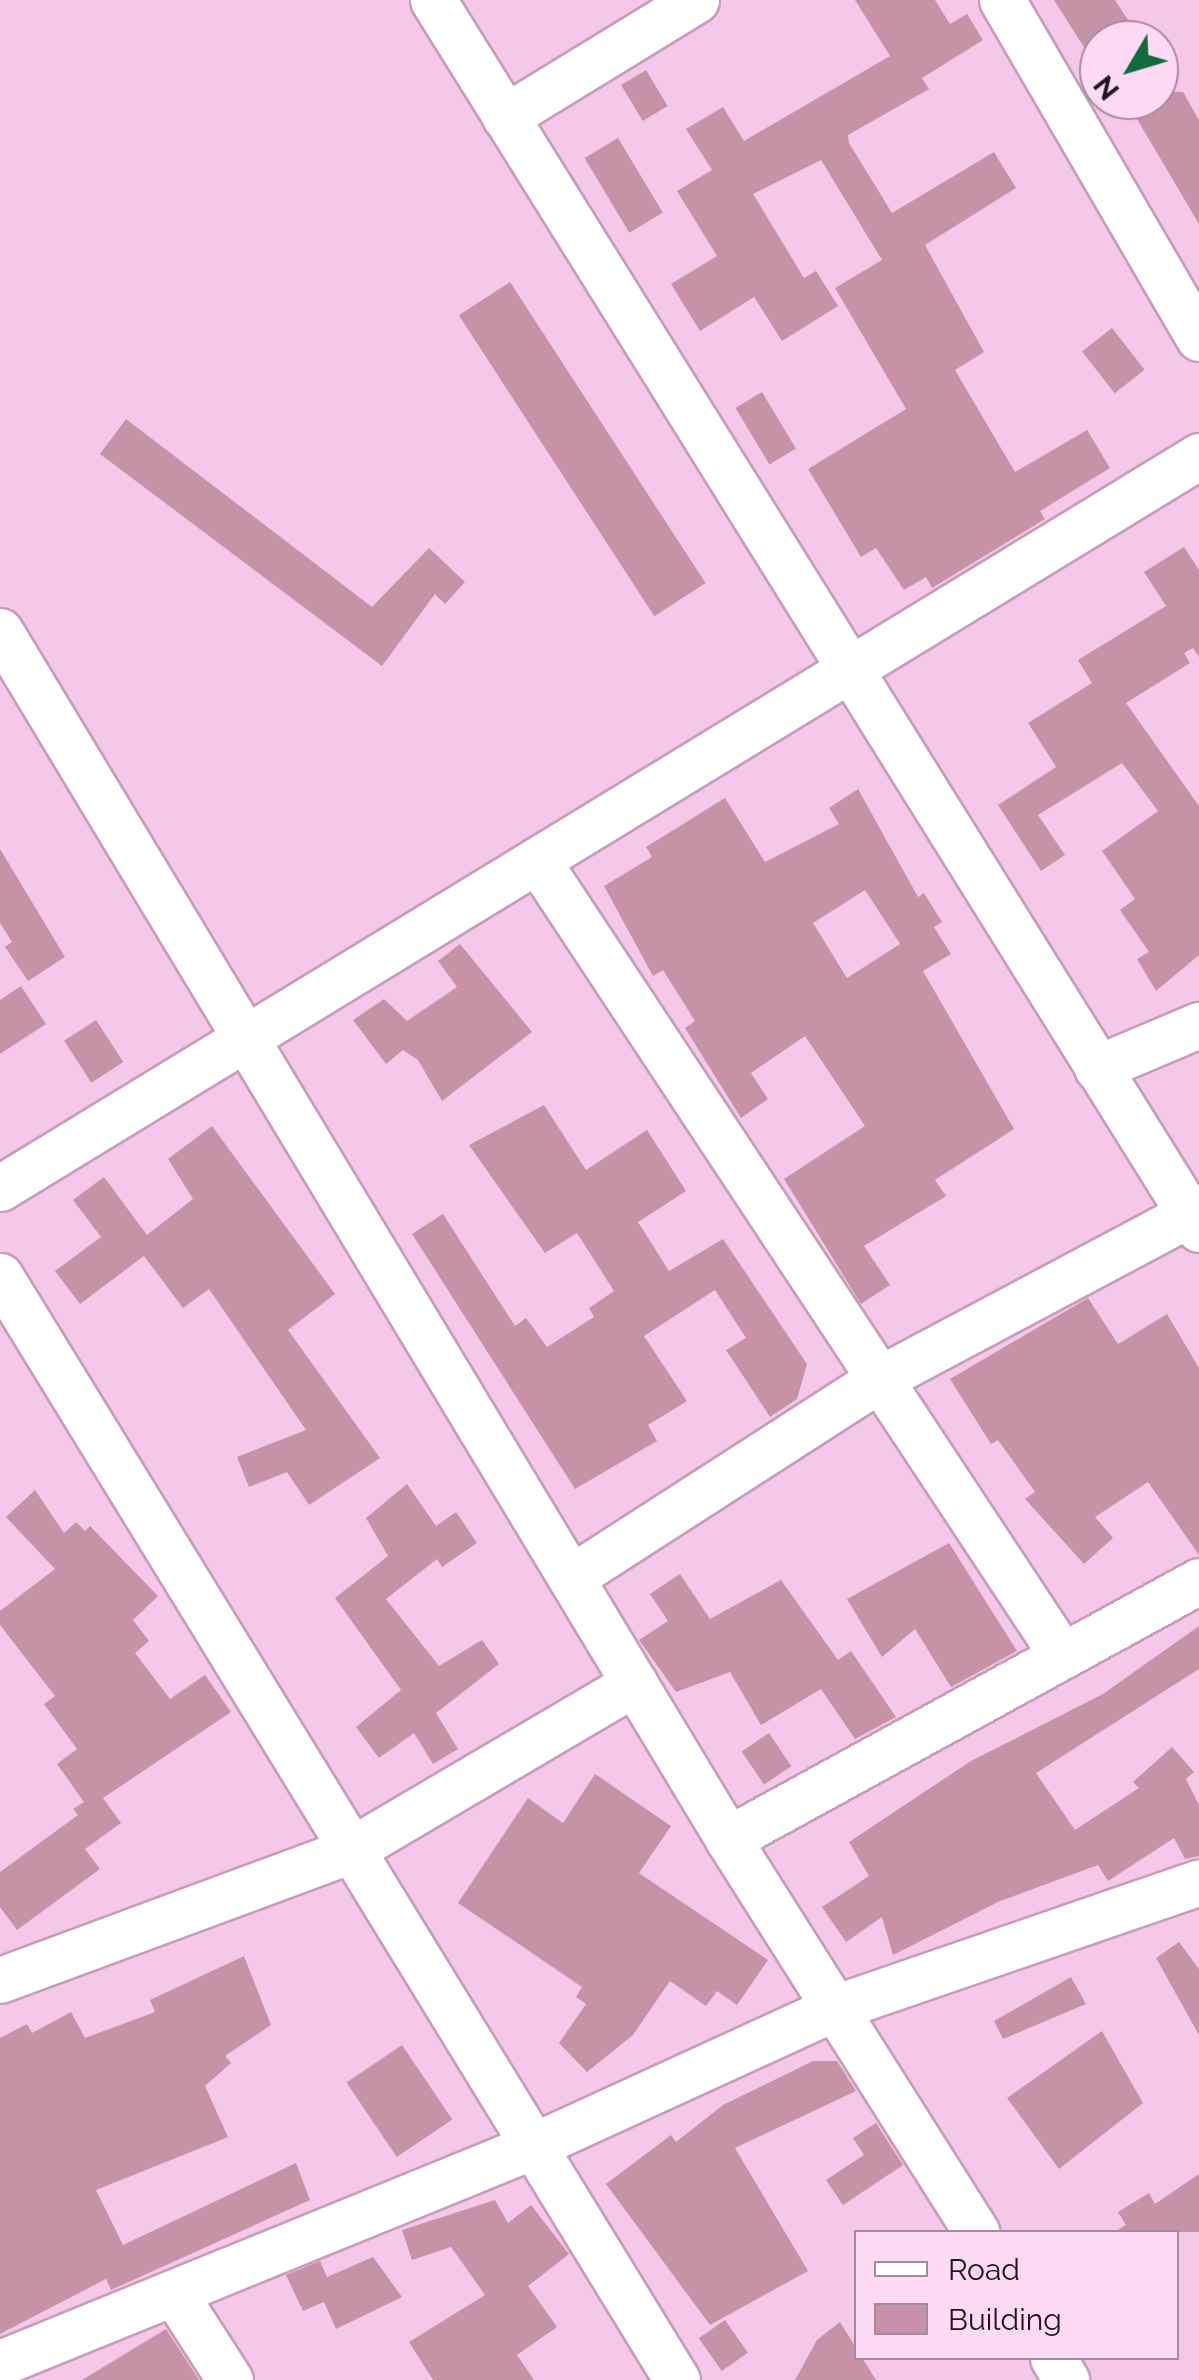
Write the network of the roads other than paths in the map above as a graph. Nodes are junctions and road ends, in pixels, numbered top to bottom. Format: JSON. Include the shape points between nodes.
{"nodes":[{"id":1,"x":433,"y":0,"type":"edge"},
{"id":2,"x":696,"y":0,"type":"edge"},
{"id":3,"x":1002,"y":0,"type":"edge"},
{"id":4,"x":506,"y":117,"type":"junction"},
{"id":5,"x":1199,"y":338,"type":"edge"},
{"id":6,"x":1199,"y":456,"type":"edge"},
{"id":7,"x":0,"y":631,"type":"edge"},
{"id":8,"x":845,"y":672,"type":"junction"},
{"id":9,"x":537,"y":860,"type":"junction"},
{"id":10,"x":1199,"y":1025,"type":"edge"},
{"id":11,"x":242,"y":1041,"type":"junction"},
{"id":12,"x":1097,"y":1068,"type":"junction"},
{"id":13,"x":0,"y":1188,"type":"edge"},
{"id":14,"x":1194,"y":1221,"type":"edge"},
{"id":15,"x":0,"y":1276,"type":"edge"},
{"id":16,"x":881,"y":1378,"type":"junction"},
{"id":17,"x":572,"y":1577,"type":"junction"},
{"id":18,"x":1199,"y":1581,"type":"edge"},
{"id":19,"x":1062,"y":1656,"type":"junction"},
{"id":20,"x":635,"y":1684,"type":"junction"},
{"id":21,"x":728,"y":1838,"type":"junction"},
{"id":22,"x":352,"y":1850,"type":"junction"},
{"id":23,"x":1192,"y":1899,"type":"edge"},
{"id":24,"x":0,"y":1980,"type":"edge"},
{"id":25,"x":837,"y":2006,"type":"junction"},
{"id":26,"x":533,"y":2146,"type":"junction"},
{"id":27,"x":975,"y":2230,"type":"edge"},
{"id":28,"x":176,"y":2296,"type":"junction"},
{"id":29,"x":0,"y":2363,"type":"edge"},
{"id":30,"x":230,"y":2380,"type":"edge"},
{"id":31,"x":677,"y":2380,"type":"edge"}],
"edges":[{"from":1,"to":4,"type":"street"},
{"from":2,"to":4,"type":"street"},
{"from":3,"to":5,"type":"street"},
{"from":4,"to":8,"type":"street"},
{"from":6,"to":8,"type":"street"},
{"from":7,"to":11,"type":"street"},
{"from":8,"to":9,"type":"street"},
{"from":8,"to":12,"type":"street"},
{"from":9,"to":11,"type":"street"},
{"from":9,"to":16,"type":"street"},
{"from":10,"to":12,"type":"street"},
{"from":11,"to":13,"type":"street"},
{"from":11,"to":17,"type":"street"},
{"from":12,"to":14,"type":"street"},
{"from":14,"to":16,"type":"street"},
{"from":15,"to":22,"type":"street"},
{"from":16,"to":17,"type":"street"},
{"from":16,"to":19,"type":"street"},
{"from":17,"to":20,"type":"street"},
{"from":18,"to":19,"type":"street"},
{"from":19,"to":21,"type":"street"},
{"from":20,"to":21,"type":"street"},
{"from":20,"to":22,"type":"street"},
{"from":21,"to":25,"type":"street"},
{"from":22,"to":24,"type":"street"},
{"from":22,"to":26,"type":"street"},
{"from":23,"to":25,"type":"street"},
{"from":25,"to":26,"type":"street"},
{"from":25,"to":27,"type":"street"},
{"from":26,"to":28,"type":"street"},
{"from":26,"to":31,"type":"street"},
{"from":28,"to":29,"type":"street"},
{"from":28,"to":30,"type":"street"}]}
